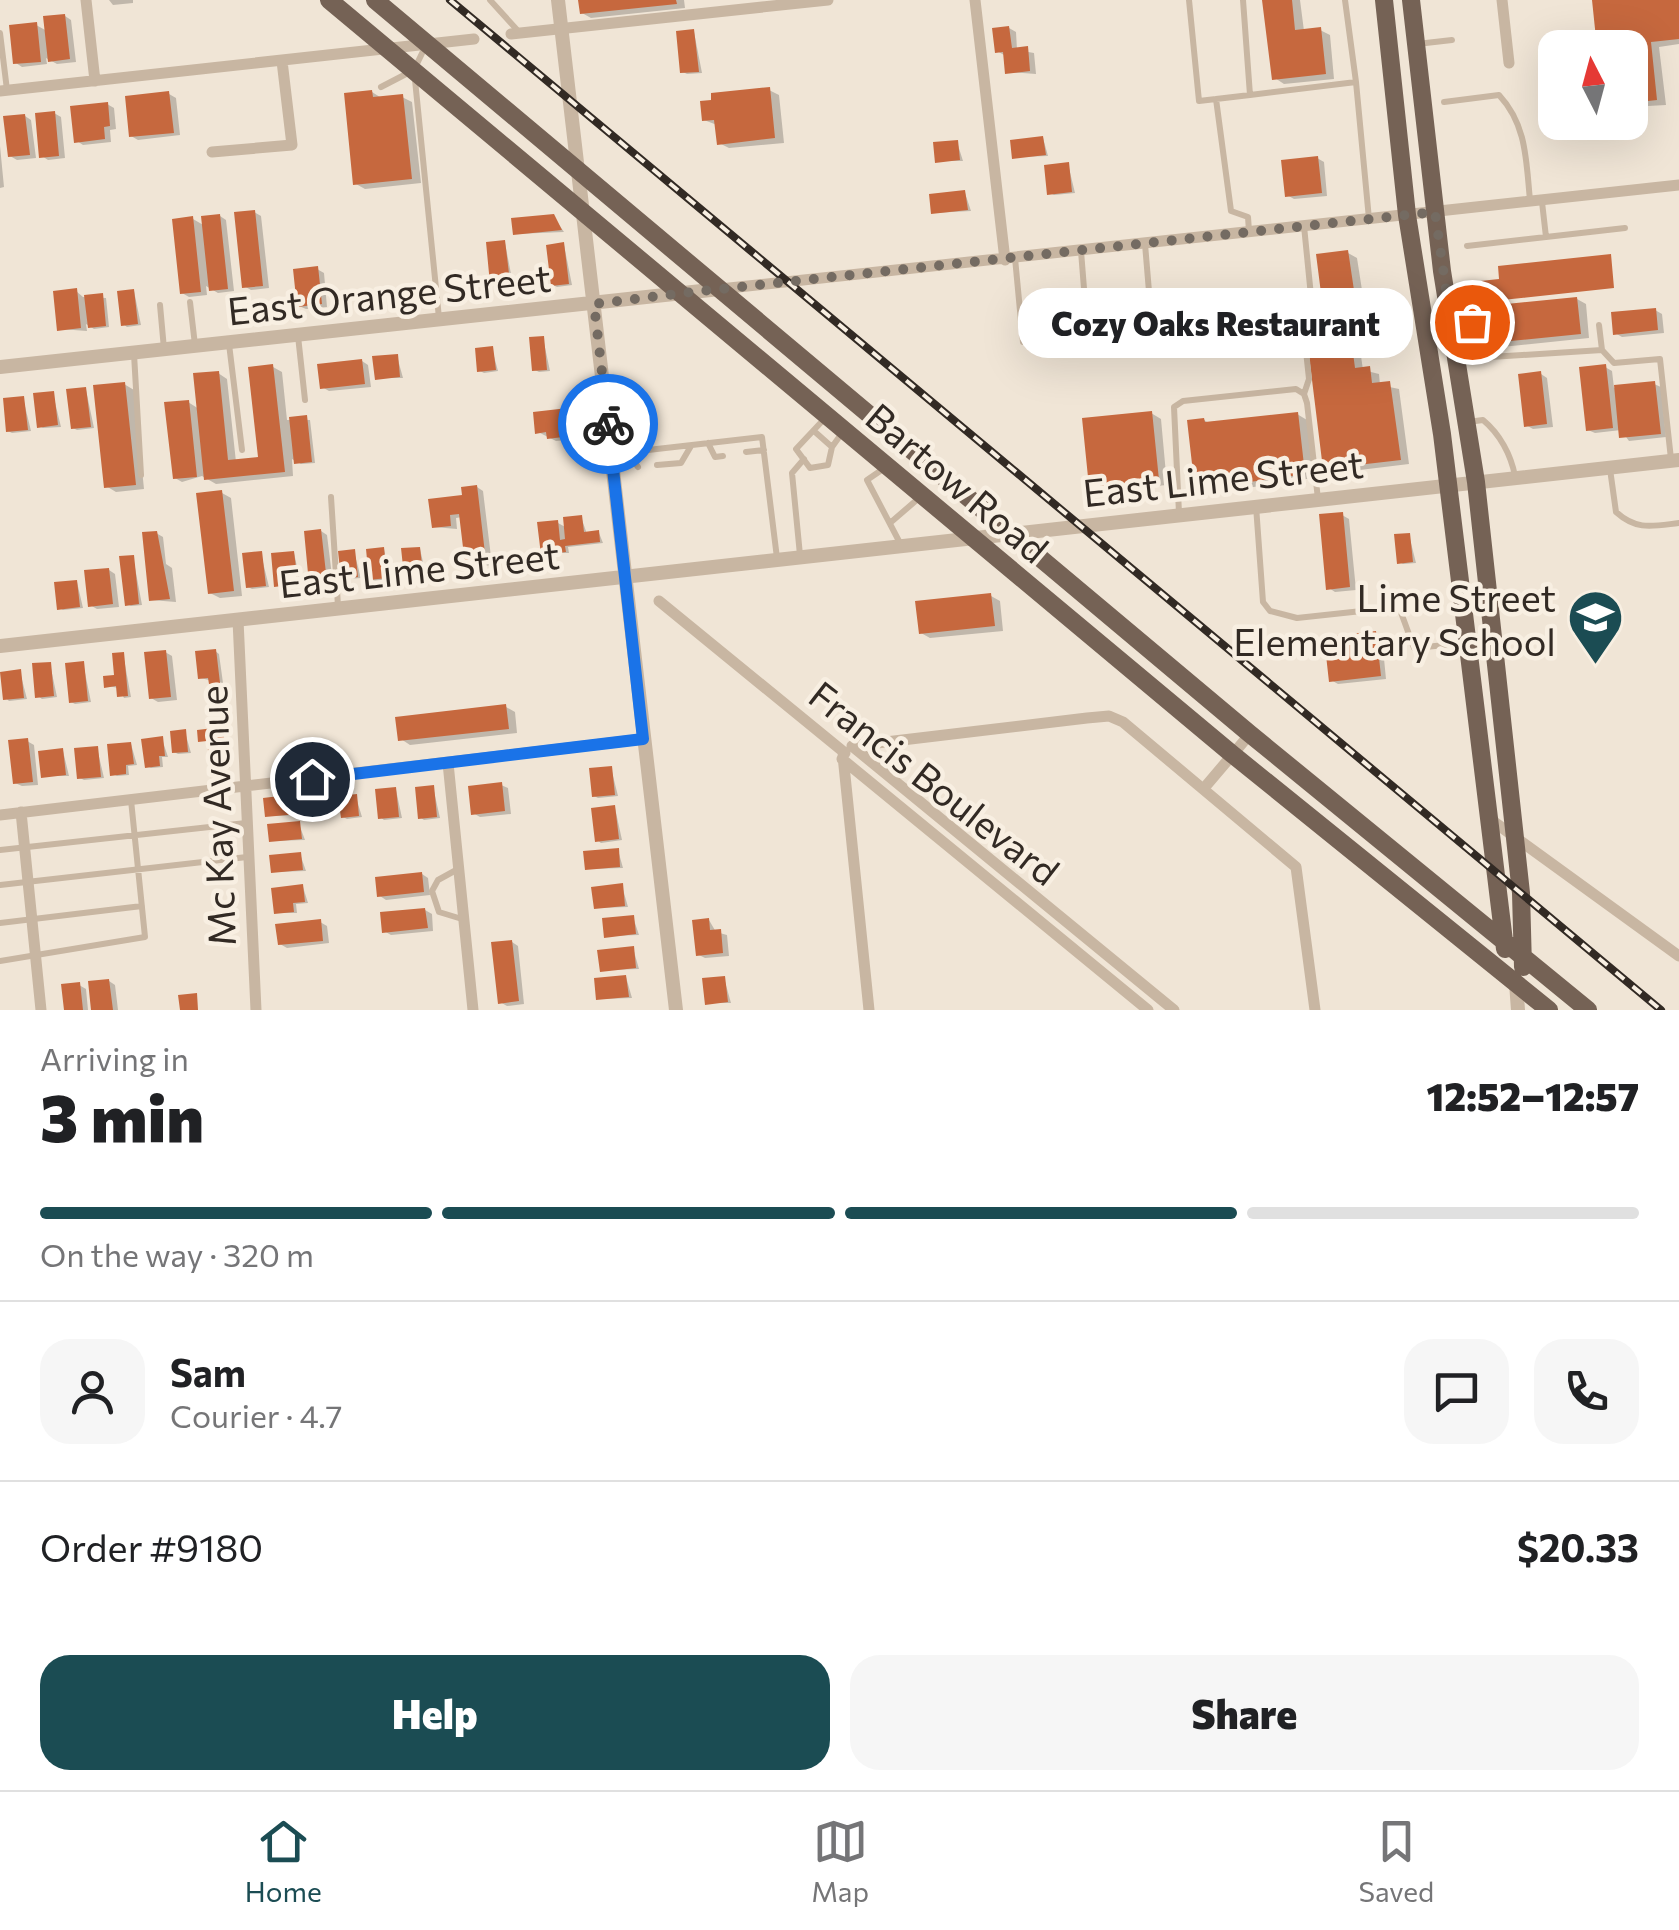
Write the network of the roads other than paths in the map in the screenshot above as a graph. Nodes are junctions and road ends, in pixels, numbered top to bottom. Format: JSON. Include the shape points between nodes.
{"nodes":[{"id":1,"x":86,"y":0,"type":"edge"},
{"id":2,"x":329,"y":0,"type":"edge"},
{"id":3,"x":374,"y":0,"type":"edge"},
{"id":4,"x":490,"y":0,"type":"edge"},
{"id":5,"x":558,"y":0,"type":"edge"},
{"id":6,"x":828,"y":0,"type":"edge"},
{"id":7,"x":974,"y":0,"type":"edge"},
{"id":8,"x":1189,"y":0,"type":"edge"},
{"id":9,"x":1243,"y":0,"type":"edge"},
{"id":10,"x":1345,"y":0,"type":"edge"},
{"id":11,"x":1384,"y":0,"type":"edge"},
{"id":12,"x":1411,"y":0,"type":"edge"},
{"id":13,"x":1502,"y":0,"type":"edge"},
{"id":14,"x":817,"y":1,"type":"edge"},
{"id":15,"x":562,"y":29,"type":"junction"},
{"id":16,"x":0,"y":33,"type":"edge"},
{"id":17,"x":516,"y":34,"type":"joint"},
{"id":18,"x":474,"y":39,"type":"dead end"},
{"id":19,"x":1452,"y":40,"type":"dead end"},
{"id":20,"x":426,"y":44,"type":"junction"},
{"id":21,"x":1416,"y":44,"type":"junction"},
{"id":22,"x":388,"y":49,"type":"junction"},
{"id":23,"x":282,"y":61,"type":"junction"},
{"id":24,"x":1509,"y":63,"type":"dead end"},
{"id":25,"x":414,"y":70,"type":"junction"},
{"id":26,"x":95,"y":80,"type":"junction"},
{"id":27,"x":1356,"y":82,"type":"junction"},
{"id":28,"x":381,"y":86,"type":"dead end"},
{"id":29,"x":3,"y":90,"type":"edge"},
{"id":30,"x":1250,"y":95,"type":"junction"},
{"id":31,"x":1216,"y":99,"type":"junction"},
{"id":32,"x":1444,"y":102,"type":"dead end"},
{"id":33,"x":212,"y":152,"type":"dead end"},
{"id":34,"x":576,"y":172,"type":"junction"},
{"id":35,"x":1679,"y":186,"type":"edge"},
{"id":36,"x":1536,"y":201,"type":"junction"},
{"id":37,"x":582,"y":212,"type":"junction"},
{"id":38,"x":1435,"y":212,"type":"junction"},
{"id":39,"x":1407,"y":215,"type":"junction"},
{"id":40,"x":1369,"y":219,"type":"junction"},
{"id":41,"x":1304,"y":226,"type":"junction"},
{"id":42,"x":1625,"y":228,"type":"dead end"},
{"id":43,"x":1249,"y":232,"type":"junction"},
{"id":44,"x":1546,"y":237,"type":"junction"},
{"id":45,"x":1145,"y":244,"type":"junction"},
{"id":46,"x":1468,"y":246,"type":"dead end"},
{"id":47,"x":1080,"y":251,"type":"junction"},
{"id":48,"x":1010,"y":259,"type":"junction"},
{"id":49,"x":720,"y":289,"type":"junction"},
{"id":50,"x":684,"y":293,"type":"junction"},
{"id":51,"x":190,"y":302,"type":"dead end"},
{"id":52,"x":594,"y":304,"type":"junction"},
{"id":53,"x":160,"y":305,"type":"dead end"},
{"id":54,"x":1450,"y":318,"type":"junction"},
{"id":55,"x":439,"y":320,"type":"junction"},
{"id":56,"x":1599,"y":325,"type":"dead end"},
{"id":57,"x":1096,"y":333,"type":"junction"},
{"id":58,"x":298,"y":335,"type":"junction"},
{"id":59,"x":229,"y":343,"type":"junction"},
{"id":60,"x":195,"y":347,"type":"junction"},
{"id":61,"x":164,"y":350,"type":"junction"},
{"id":62,"x":1602,"y":350,"type":"junction"},
{"id":63,"x":134,"y":353,"type":"junction"},
{"id":64,"x":1477,"y":358,"type":"junction"},
{"id":65,"x":1458,"y":360,"type":"junction"},
{"id":66,"x":0,"y":367,"type":"edge"},
{"id":67,"x":1304,"y":394,"type":"junction"},
{"id":68,"x":306,"y":400,"type":"dead end"},
{"id":69,"x":828,"y":415,"type":"junction"},
{"id":70,"x":1468,"y":422,"type":"junction"},
{"id":71,"x":845,"y":430,"type":"junction"},
{"id":72,"x":814,"y":431,"type":"junction"},
{"id":73,"x":708,"y":443,"type":"junction"},
{"id":74,"x":692,"y":445,"type":"junction"},
{"id":75,"x":832,"y":447,"type":"junction"},
{"id":76,"x":242,"y":450,"type":"dead end"},
{"id":77,"x":764,"y":450,"type":"junction"},
{"id":78,"x":746,"y":452,"type":"dead end"},
{"id":79,"x":628,"y":453,"type":"junction"},
{"id":80,"x":612,"y":454,"type":"junction"},
{"id":81,"x":722,"y":456,"type":"dead end"},
{"id":82,"x":804,"y":459,"type":"junction"},
{"id":83,"x":1675,"y":460,"type":"edge"},
{"id":84,"x":657,"y":466,"type":"dead end"},
{"id":85,"x":888,"y":466,"type":"junction"},
{"id":86,"x":1610,"y":467,"type":"junction"},
{"id":87,"x":638,"y":468,"type":"dead end"},
{"id":88,"x":142,"y":475,"type":"dead end"},
{"id":89,"x":1516,"y":478,"type":"junction"},
{"id":90,"x":1476,"y":482,"type":"junction"},
{"id":91,"x":1449,"y":485,"type":"junction"},
{"id":92,"x":923,"y":496,"type":"junction"},
{"id":93,"x":331,"y":498,"type":"dead end"},
{"id":94,"x":1318,"y":499,"type":"junction"},
{"id":95,"x":1256,"y":505,"type":"junction"},
{"id":96,"x":1179,"y":515,"type":"junction"},
{"id":97,"x":890,"y":523,"type":"junction"},
{"id":98,"x":1679,"y":523,"type":"edge"},
{"id":99,"x":1010,"y":533,"type":"junction"},
{"id":100,"x":971,"y":536,"type":"junction"},
{"id":101,"x":900,"y":543,"type":"junction"},
{"id":102,"x":800,"y":555,"type":"junction"},
{"id":103,"x":777,"y":558,"type":"junction"},
{"id":104,"x":626,"y":577,"type":"junction"},
{"id":105,"x":659,"y":601,"type":"dead end"},
{"id":106,"x":338,"y":609,"type":"junction"},
{"id":107,"x":238,"y":620,"type":"junction"},
{"id":108,"x":1468,"y":643,"type":"junction"},
{"id":109,"x":0,"y":646,"type":"edge"},
{"id":110,"x":1250,"y":734,"type":"junction"},
{"id":111,"x":643,"y":739,"type":"junction"},
{"id":112,"x":846,"y":753,"type":"junction"},
{"id":113,"x":1232,"y":754,"type":"junction"},
{"id":114,"x":448,"y":762,"type":"junction"},
{"id":115,"x":245,"y":787,"type":"junction"},
{"id":116,"x":1205,"y":787,"type":"junction"},
{"id":117,"x":130,"y":800,"type":"junction"},
{"id":118,"x":21,"y":812,"type":"junction"},
{"id":119,"x":0,"y":814,"type":"edge"},
{"id":120,"x":1490,"y":819,"type":"junction"},
{"id":121,"x":246,"y":823,"type":"junction"},
{"id":122,"x":134,"y":834,"type":"junction"},
{"id":123,"x":1515,"y":837,"type":"junction"},
{"id":124,"x":24,"y":847,"type":"junction"},
{"id":125,"x":0,"y":850,"type":"edge"},
{"id":126,"x":248,"y":858,"type":"junction"},
{"id":127,"x":459,"y":868,"type":"junction"},
{"id":128,"x":138,"y":870,"type":"junction"},
{"id":129,"x":1010,"y":876,"type":"junction"},
{"id":130,"x":28,"y":882,"type":"junction"},
{"id":131,"x":0,"y":884,"type":"edge"},
{"id":132,"x":1000,"y":889,"type":"junction"},
{"id":133,"x":142,"y":906,"type":"junction"},
{"id":134,"x":32,"y":919,"type":"junction"},
{"id":135,"x":464,"y":919,"type":"junction"},
{"id":136,"x":0,"y":923,"type":"edge"},
{"id":137,"x":1504,"y":944,"type":"junction"},
{"id":138,"x":36,"y":956,"type":"junction"},
{"id":139,"x":1679,"y":956,"type":"edge"},
{"id":140,"x":1526,"y":959,"type":"junction"},
{"id":141,"x":0,"y":961,"type":"edge"},
{"id":142,"x":1516,"y":983,"type":"junction"},
{"id":143,"x":1167,"y":1008,"type":"edge"},
{"id":144,"x":42,"y":1010,"type":"edge"},
{"id":145,"x":256,"y":1010,"type":"edge"},
{"id":146,"x":472,"y":1010,"type":"edge"},
{"id":147,"x":676,"y":1010,"type":"edge"},
{"id":148,"x":869,"y":1010,"type":"edge"},
{"id":149,"x":1148,"y":1010,"type":"edge"},
{"id":150,"x":1315,"y":1010,"type":"edge"},
{"id":151,"x":1518,"y":1010,"type":"edge"},
{"id":152,"x":1549,"y":1010,"type":"edge"},
{"id":153,"x":1588,"y":1010,"type":"edge"}],
"edges":[{"from":1,"to":26,"type":"street"},
{"from":2,"to":22,"type":"main road","name":"Bartow Road"},
{"from":3,"to":20,"type":"main road","name":"Bartow Road"},
{"from":4,"to":17,"type":"lane"},
{"from":5,"to":15,"type":"street"},
{"from":6,"to":14,"type":"street"},
{"from":7,"to":48,"type":"street"},
{"from":8,"to":31,"type":"lane","via":[[1198,101]]},
{"from":9,"to":30,"type":"lane"},
{"from":10,"to":27,"type":"lane"},
{"from":11,"to":39,"type":"main road"},
{"from":12,"to":21,"type":"main road"},
{"from":13,"to":24,"type":"street"},
{"from":14,"to":15,"type":"street"},
{"from":15,"to":17,"type":"street"},
{"from":15,"to":34,"type":"street"},
{"from":16,"to":29,"type":"lane"},
{"from":18,"to":20,"type":"street"},
{"from":19,"to":21,"type":"lane"},
{"from":20,"to":22,"type":"street"},
{"from":20,"to":25,"type":"lane"},
{"from":20,"to":34,"type":"main road","name":"Bartow Road"},
{"from":21,"to":38,"type":"main road"},
{"from":22,"to":23,"type":"street"},
{"from":22,"to":25,"type":"main road","name":"Bartow Road"},
{"from":23,"to":26,"type":"street"},
{"from":23,"to":33,"type":"street","via":[[292,144]]},
{"from":25,"to":28,"type":"lane"},
{"from":25,"to":37,"type":"main road","name":"Bartow Road"},
{"from":25,"to":55,"type":"lane"},
{"from":26,"to":29,"type":"street"},
{"from":27,"to":30,"type":"lane"},
{"from":27,"to":40,"type":"lane"},
{"from":30,"to":31,"type":"lane"},
{"from":31,"to":43,"type":"lane","via":[[1231,211],[1248,217]]},
{"from":32,"to":36,"type":"lane","via":[[1499,96],[1513,111]]},
{"from":34,"to":37,"type":"street"},
{"from":34,"to":49,"type":"main road","name":"Bartow Road"},
{"from":35,"to":36,"type":"street","name":"East Orange Street"},
{"from":36,"to":38,"type":"street","name":"East Orange Street"},
{"from":36,"to":44,"type":"lane"},
{"from":37,"to":50,"type":"main road","name":"Bartow Road"},
{"from":37,"to":52,"type":"street"},
{"from":38,"to":39,"type":"street","name":"East Orange Street"},
{"from":38,"to":54,"type":"main road"},
{"from":39,"to":40,"type":"street","name":"East Orange Street"},
{"from":39,"to":91,"type":"main road"},
{"from":40,"to":41,"type":"street","name":"East Orange Street"},
{"from":41,"to":43,"type":"street","name":"East Orange Street"},
{"from":41,"to":67,"type":"lane","via":[[1312,306],[1303,323],[1309,379]]},
{"from":42,"to":44,"type":"lane"},
{"from":43,"to":45,"type":"street","name":"East Orange Street"},
{"from":44,"to":46,"type":"lane"},
{"from":45,"to":47,"type":"street","name":"East Orange Street"},
{"from":45,"to":57,"type":"lane","via":[[1152,327]]},
{"from":47,"to":48,"type":"street","name":"East Orange Street"},
{"from":47,"to":57,"type":"lane"},
{"from":48,"to":49,"type":"street","name":"East Orange Street"},
{"from":48,"to":57,"type":"lane","via":[[1023,342]]},
{"from":49,"to":50,"type":"street","name":"East Orange Street"},
{"from":49,"to":99,"type":"main road","name":"Bartow Road"},
{"from":50,"to":52,"type":"street","name":"East Orange Street"},
{"from":50,"to":69,"type":"main road","name":"Bartow Road"},
{"from":51,"to":60,"type":"lane"},
{"from":52,"to":55,"type":"street","name":"East Orange Street"},
{"from":52,"to":80,"type":"street"},
{"from":53,"to":61,"type":"lane"},
{"from":54,"to":64,"type":"lane","via":[[1472,322]]},
{"from":54,"to":65,"type":"main road"},
{"from":55,"to":58,"type":"street","name":"East Orange Street"},
{"from":56,"to":62,"type":"lane"},
{"from":58,"to":59,"type":"street","name":"East Orange Street"},
{"from":58,"to":68,"type":"lane"},
{"from":59,"to":60,"type":"street","name":"East Orange Street"},
{"from":59,"to":76,"type":"lane"},
{"from":60,"to":61,"type":"street","name":"East Orange Street"},
{"from":61,"to":63,"type":"street","name":"East Orange Street"},
{"from":62,"to":64,"type":"lane"},
{"from":62,"to":83,"type":"lane","via":[[1614,364],[1660,359]]},
{"from":63,"to":66,"type":"street","name":"East Orange Street"},
{"from":63,"to":88,"type":"lane"},
{"from":64,"to":65,"type":"lane"},
{"from":65,"to":70,"type":"main road"},
{"from":67,"to":94,"type":"lane"},
{"from":67,"to":96,"type":"lane","via":[[1296,389],[1174,407]]},
{"from":69,"to":71,"type":"main road","name":"Bartow Road"},
{"from":69,"to":72,"type":"lane"},
{"from":70,"to":89,"type":"lane","via":[[1482,420],[1493,428],[1512,456]]},
{"from":70,"to":90,"type":"main road"},
{"from":71,"to":75,"type":"lane"},
{"from":71,"to":85,"type":"main road","name":"Bartow Road"},
{"from":72,"to":75,"type":"lane"},
{"from":72,"to":82,"type":"lane","via":[[796,449]]},
{"from":73,"to":74,"type":"lane"},
{"from":73,"to":77,"type":"lane","via":[[762,436]]},
{"from":73,"to":81,"type":"lane","via":[[715,457]]},
{"from":74,"to":79,"type":"lane"},
{"from":74,"to":84,"type":"lane","via":[[681,463]]},
{"from":75,"to":82,"type":"lane","via":[[828,465],[810,468]]},
{"from":77,"to":78,"type":"lane"},
{"from":77,"to":103,"type":"lane"},
{"from":79,"to":80,"type":"lane"},
{"from":79,"to":87,"type":"lane"},
{"from":80,"to":104,"type":"street"},
{"from":82,"to":102,"type":"lane","via":[[792,473]]},
{"from":83,"to":86,"type":"street","name":"East Lime Street"},
{"from":85,"to":92,"type":"main road","name":"Bartow Road"},
{"from":85,"to":97,"type":"lane","via":[[867,480]]},
{"from":86,"to":89,"type":"street","name":"East Lime Street"},
{"from":86,"to":98,"type":"lane","via":[[1616,512],[1628,522],[1641,528]]},
{"from":89,"to":90,"type":"street","name":"East Lime Street"},
{"from":90,"to":91,"type":"street","name":"East Lime Street"},
{"from":90,"to":123,"type":"main road"},
{"from":91,"to":94,"type":"street","name":"East Lime Street"},
{"from":91,"to":108,"type":"main road"},
{"from":92,"to":97,"type":"lane"},
{"from":92,"to":100,"type":"main road","name":"Bartow Road"},
{"from":93,"to":106,"type":"lane"},
{"from":94,"to":95,"type":"street","name":"East Lime Street"},
{"from":95,"to":96,"type":"street","name":"East Lime Street"},
{"from":95,"to":108,"type":"lane","via":[[1270,611],[1298,618],[1399,607],[1414,648]]},
{"from":96,"to":99,"type":"street","name":"East Lime Street"},
{"from":97,"to":101,"type":"lane"},
{"from":99,"to":100,"type":"street","name":"East Lime Street"},
{"from":99,"to":110,"type":"main road","name":"Bartow Road"},
{"from":100,"to":101,"type":"street","name":"East Lime Street"},
{"from":100,"to":113,"type":"main road","name":"Bartow Road"},
{"from":101,"to":102,"type":"street","name":"East Lime Street"},
{"from":102,"to":103,"type":"street","name":"East Lime Street"},
{"from":103,"to":104,"type":"street","name":"East Lime Street"},
{"from":104,"to":106,"type":"street","name":"East Lime Street"},
{"from":104,"to":111,"type":"street"},
{"from":105,"to":112,"type":"street","name":"Francis Boulevard"},
{"from":106,"to":107,"type":"street","name":"East Lime Street"},
{"from":107,"to":109,"type":"street","name":"East Lime Street"},
{"from":107,"to":115,"type":"street","name":"Mc Kay Avenue"},
{"from":108,"to":120,"type":"main road"},
{"from":110,"to":113,"type":"street"},
{"from":110,"to":137,"type":"main road","name":"Bartow Road"},
{"from":111,"to":114,"type":"street"},
{"from":111,"to":147,"type":"street"},
{"from":112,"to":116,"type":"street","via":[[1087,718],[1117,720]]},
{"from":112,"to":129,"type":"street","name":"Francis Boulevard"},
{"from":112,"to":132,"type":"street","name":"Francis Boulevard"},
{"from":112,"to":148,"type":"street"},
{"from":113,"to":116,"type":"street"},
{"from":113,"to":142,"type":"main road","name":"Bartow Road"},
{"from":114,"to":115,"type":"street"},
{"from":114,"to":127,"type":"street"},
{"from":115,"to":117,"type":"street"},
{"from":115,"to":121,"type":"street","name":"Mc Kay Avenue"},
{"from":116,"to":150,"type":"street","via":[[1297,871]]},
{"from":117,"to":118,"type":"street"},
{"from":117,"to":122,"type":"lane"},
{"from":118,"to":119,"type":"street"},
{"from":118,"to":124,"type":"street"},
{"from":120,"to":123,"type":"street"},
{"from":120,"to":137,"type":"main road"},
{"from":121,"to":122,"type":"lane"},
{"from":121,"to":126,"type":"street","name":"Mc Kay Avenue"},
{"from":122,"to":124,"type":"lane"},
{"from":122,"to":128,"type":"lane"},
{"from":123,"to":139,"type":"street"},
{"from":123,"to":140,"type":"main road"},
{"from":124,"to":125,"type":"lane"},
{"from":124,"to":130,"type":"street"},
{"from":126,"to":128,"type":"lane"},
{"from":126,"to":145,"type":"street","name":"Mc Kay Avenue"},
{"from":127,"to":135,"type":"street"},
{"from":127,"to":135,"type":"lane","via":[[432,892],[439,912]]},
{"from":128,"to":130,"type":"lane"},
{"from":128,"to":133,"type":"lane"},
{"from":129,"to":132,"type":"street"},
{"from":129,"to":143,"type":"street","name":"Francis Boulevard"},
{"from":130,"to":131,"type":"lane"},
{"from":130,"to":134,"type":"street"},
{"from":132,"to":149,"type":"street","name":"Francis Boulevard"},
{"from":133,"to":134,"type":"lane"},
{"from":133,"to":138,"type":"lane","via":[[145,936],[139,941]]},
{"from":134,"to":136,"type":"lane"},
{"from":134,"to":138,"type":"street"},
{"from":135,"to":146,"type":"street"},
{"from":137,"to":140,"type":"main road","name":"Bartow Road"},
{"from":137,"to":142,"type":"main road"},
{"from":138,"to":141,"type":"lane"},
{"from":138,"to":144,"type":"street"},
{"from":140,"to":142,"type":"main road"},
{"from":140,"to":153,"type":"main road","name":"Bartow Road"},
{"from":142,"to":151,"type":"street"},
{"from":142,"to":152,"type":"main road","name":"Bartow Road"}]}
